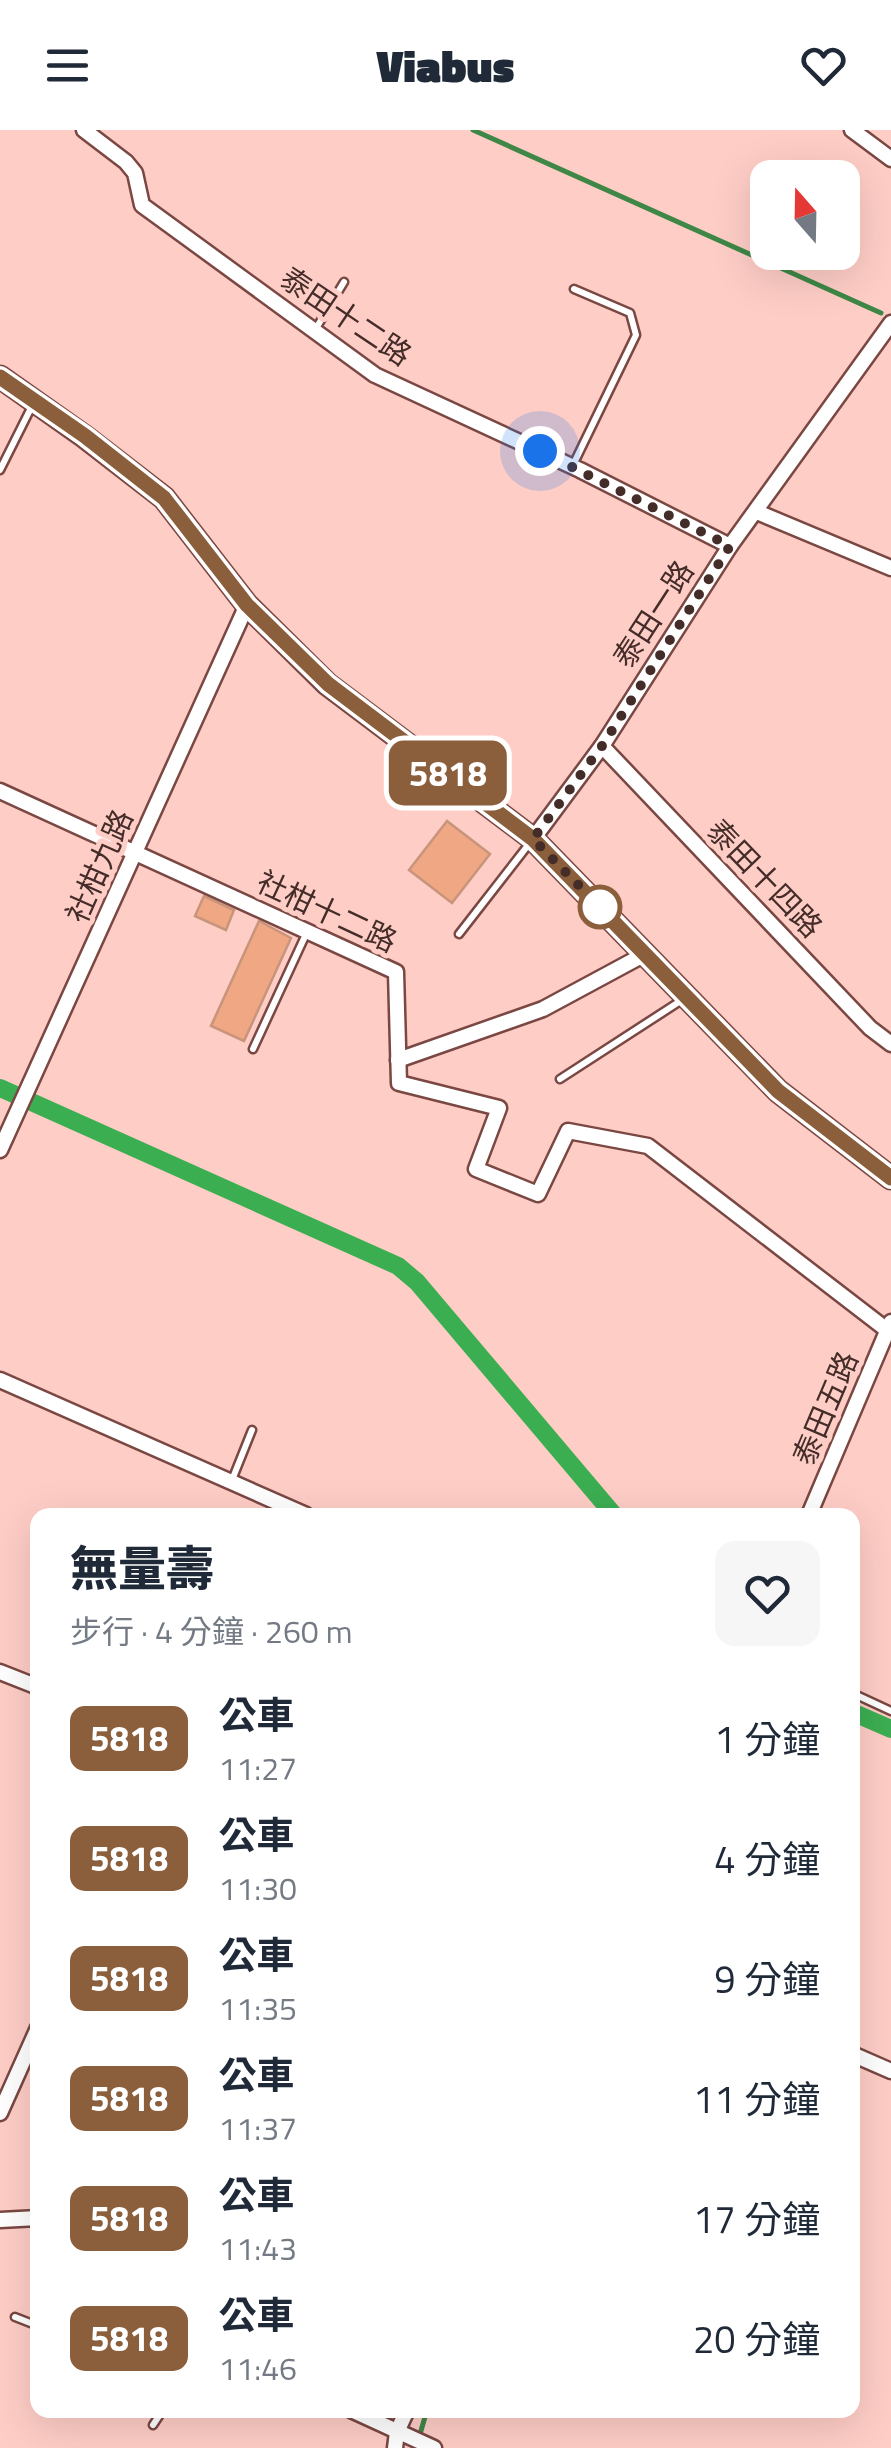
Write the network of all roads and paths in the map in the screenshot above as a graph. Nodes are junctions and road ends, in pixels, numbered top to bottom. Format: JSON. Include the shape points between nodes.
{"nodes":[{"id":1,"x":852,"y":130,"type":"edge"},
{"id":2,"x":93,"y":133,"type":"edge"},
{"id":3,"x":891,"y":159,"type":"edge"},
{"id":4,"x":344,"y":282,"type":"dead end"},
{"id":5,"x":574,"y":290,"type":"dead end"},
{"id":6,"x":891,"y":323,"type":"edge"},
{"id":7,"x":314,"y":331,"type":"junction"},
{"id":8,"x":0,"y":377,"type":"edge"},
{"id":9,"x":35,"y":402,"type":"junction"},
{"id":10,"x":573,"y":466,"type":"junction"},
{"id":11,"x":0,"y":470,"type":"edge"},
{"id":12,"x":757,"y":512,"type":"junction"},
{"id":13,"x":730,"y":546,"type":"junction"},
{"id":14,"x":891,"y":568,"type":"edge"},
{"id":15,"x":247,"y":605,"type":"junction"},
{"id":16,"x":602,"y":746,"type":"junction"},
{"id":17,"x":0,"y":791,"type":"edge"},
{"id":18,"x":533,"y":839,"type":"junction"},
{"id":19,"x":136,"y":852,"type":"junction"},
{"id":20,"x":308,"y":931,"type":"junction"},
{"id":21,"x":460,"y":934,"type":"dead end"},
{"id":22,"x":646,"y":953,"type":"junction"},
{"id":23,"x":687,"y":996,"type":"junction"},
{"id":24,"x":891,"y":1044,"type":"edge"},
{"id":25,"x":253,"y":1049,"type":"dead end"},
{"id":26,"x":398,"y":1060,"type":"junction"},
{"id":27,"x":560,"y":1079,"type":"dead end"},
{"id":28,"x":0,"y":1150,"type":"edge"},
{"id":29,"x":891,"y":1178,"type":"edge"},
{"id":30,"x":889,"y":1326,"type":"edge"},
{"id":31,"x":0,"y":1380,"type":"edge"},
{"id":32,"x":252,"y":1430,"type":"dead end"},
{"id":33,"x":231,"y":1482,"type":"junction"},
{"id":34,"x":290,"y":1508,"type":"edge"},
{"id":35,"x":813,"y":1508,"type":"edge"},
{"id":36,"x":0,"y":1672,"type":"edge"},
{"id":37,"x":30,"y":1685,"type":"edge"},
{"id":38,"x":860,"y":1697,"type":"edge"},
{"id":39,"x":891,"y":1711,"type":"edge"},
{"id":40,"x":30,"y":2046,"type":"edge"},
{"id":41,"x":860,"y":2057,"type":"edge"},
{"id":42,"x":891,"y":2071,"type":"edge"},
{"id":43,"x":0,"y":2113,"type":"edge"},
{"id":44,"x":30,"y":2218,"type":"edge"},
{"id":45,"x":0,"y":2220,"type":"edge"},
{"id":46,"x":15,"y":2317,"type":"dead end"},
{"id":47,"x":30,"y":2323,"type":"edge"},
{"id":48,"x":158,"y":2418,"type":"edge"},
{"id":49,"x":367,"y":2418,"type":"edge"},
{"id":50,"x":403,"y":2418,"type":"edge"},
{"id":51,"x":153,"y":2425,"type":"dead end"},
{"id":52,"x":397,"y":2432,"type":"junction"},
{"id":53,"x":395,"y":2448,"type":"edge"},
{"id":54,"x":434,"y":2448,"type":"edge"}],
"edges":[{"from":1,"to":3,"type":"street"},
{"from":2,"to":7,"type":"street","name":"泰田十二路","via":[[135,174],[142,206]]},
{"from":4,"to":7,"type":"lane"},
{"from":5,"to":10,"type":"lane","via":[[630,313],[636,335]]},
{"from":6,"to":12,"type":"street","name":"泰田一路"},
{"from":7,"to":10,"type":"street","name":"泰田十二路","via":[[375,375]]},
{"from":8,"to":9,"type":"street"},
{"from":9,"to":11,"type":"lane"},
{"from":9,"to":15,"type":"street","via":[[164,498]]},
{"from":10,"to":13,"type":"street","name":"泰田十二路"},
{"from":12,"to":13,"type":"street","name":"泰田一路"},
{"from":12,"to":14,"type":"street"},
{"from":13,"to":16,"type":"street","name":"泰田一路"},
{"from":15,"to":18,"type":"street","via":[[328,684]]},
{"from":15,"to":19,"type":"street","name":"社柑九路"},
{"from":16,"to":18,"type":"street","name":"泰田一路"},
{"from":16,"to":24,"type":"street","name":"泰田十四路"},
{"from":17,"to":19,"type":"street","name":"社柑十二路"},
{"from":18,"to":21,"type":"lane"},
{"from":18,"to":22,"type":"street"},
{"from":19,"to":20,"type":"street","name":"社柑十二路"},
{"from":19,"to":28,"type":"street","name":"社柑九路"},
{"from":20,"to":25,"type":"lane"},
{"from":20,"to":26,"type":"street","name":"社柑十二路","via":[[396,972]]},
{"from":22,"to":23,"type":"street"},
{"from":22,"to":26,"type":"street","via":[[543,1009]]},
{"from":23,"to":27,"type":"lane"},
{"from":23,"to":29,"type":"street","via":[[778,1091]]},
{"from":26,"to":30,"type":"street","via":[[399,1083],[499,1108],[476,1169],[538,1194],[568,1131],[648,1146]]},
{"from":30,"to":35,"type":"street","name":"泰田五路"},
{"from":31,"to":33,"type":"street"},
{"from":32,"to":33,"type":"lane"},
{"from":33,"to":34,"type":"street"},
{"from":36,"to":37,"type":"street"},
{"from":38,"to":39,"type":"lane"},
{"from":40,"to":43,"type":"street"},
{"from":41,"to":42,"type":"street"},
{"from":44,"to":45,"type":"street"},
{"from":46,"to":47,"type":"lane"},
{"from":48,"to":51,"type":"lane"},
{"from":49,"to":52,"type":"street"},
{"from":50,"to":52,"type":"street"},
{"from":52,"to":53,"type":"street"},
{"from":52,"to":54,"type":"street"}]}
